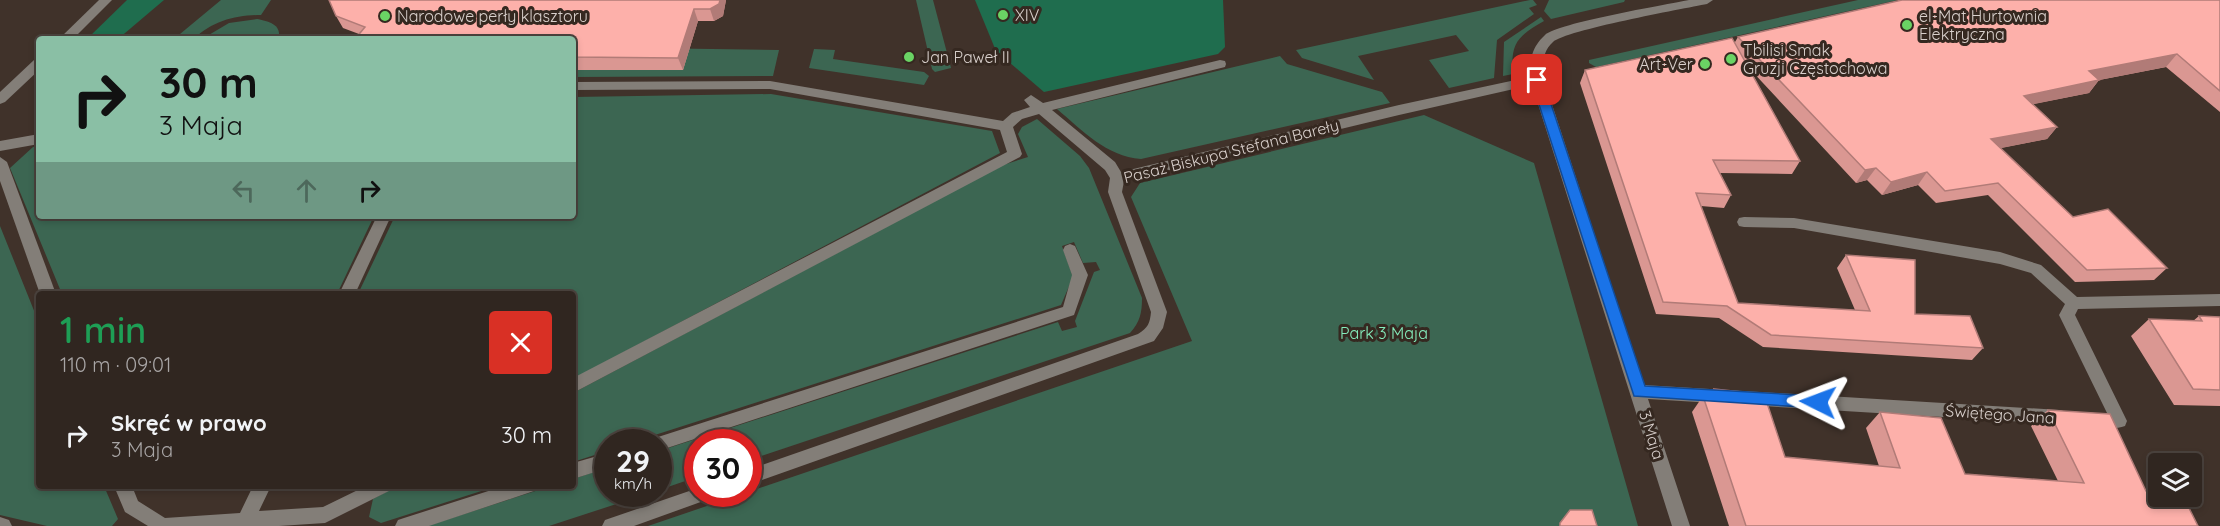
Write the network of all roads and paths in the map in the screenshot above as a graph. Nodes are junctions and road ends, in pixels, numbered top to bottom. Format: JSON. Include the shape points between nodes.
{"nodes":[{"id":1,"x":106,"y":0,"type":"edge"},
{"id":2,"x":1707,"y":0,"type":"edge"},
{"id":3,"x":67,"y":36,"type":"edge"},
{"id":4,"x":1220,"y":63,"type":"dead end"},
{"id":5,"x":36,"y":66,"type":"edge"},
{"id":6,"x":1537,"y":80,"type":"junction"},
{"id":7,"x":576,"y":86,"type":"edge"},
{"id":8,"x":0,"y":99,"type":"edge"},
{"id":9,"x":1036,"y":104,"type":"junction"},
{"id":10,"x":1006,"y":126,"type":"junction"},
{"id":11,"x":36,"y":140,"type":"edge"},
{"id":12,"x":0,"y":146,"type":"edge"},
{"id":13,"x":0,"y":162,"type":"edge"},
{"id":14,"x":1117,"y":178,"type":"junction"},
{"id":15,"x":383,"y":219,"type":"edge"},
{"id":16,"x":1744,"y":222,"type":"dead end"},
{"id":17,"x":1070,"y":250,"type":"dead end"},
{"id":18,"x":47,"y":291,"type":"edge"},
{"id":19,"x":348,"y":291,"type":"edge"},
{"id":20,"x":2220,"y":300,"type":"edge"},
{"id":21,"x":2074,"y":303,"type":"junction"},
{"id":22,"x":576,"y":384,"type":"edge"},
{"id":23,"x":1639,"y":392,"type":"junction"},
{"id":24,"x":672,"y":439,"type":"edge"},
{"id":25,"x":594,"y":464,"type":"edge"},
{"id":26,"x":576,"y":470,"type":"edge"},
{"id":27,"x":762,"y":473,"type":"edge"},
{"id":28,"x":124,"y":489,"type":"edge"},
{"id":29,"x":261,"y":489,"type":"edge"},
{"id":30,"x":379,"y":489,"type":"edge"},
{"id":31,"x":519,"y":489,"type":"edge"},
{"id":32,"x":684,"y":501,"type":"edge"},
{"id":33,"x":331,"y":521,"type":"edge"},
{"id":34,"x":245,"y":523,"type":"edge"},
{"id":35,"x":161,"y":526,"type":"edge"},
{"id":36,"x":404,"y":526,"type":"edge"},
{"id":37,"x":611,"y":526,"type":"edge"},
{"id":38,"x":1681,"y":526,"type":"edge"}],
"edges":[{"from":1,"to":3,"type":"street"},
{"from":2,"to":6,"type":"street","name":"3 Maja","via":[[1550,37],[1536,57]]},
{"from":4,"to":9,"type":"street"},
{"from":5,"to":8,"type":"street"},
{"from":6,"to":14,"type":"street","name":"Pasaż Biskupa Stefana Bareły"},
{"from":6,"to":23,"type":"street","name":"3 Maja"},
{"from":7,"to":10,"type":"street","via":[[770,85]]},
{"from":9,"to":10,"type":"street"},
{"from":9,"to":14,"type":"street","via":[[1110,166]]},
{"from":10,"to":22,"type":"street","via":[[1015,154]]},
{"from":11,"to":12,"type":"street"},
{"from":13,"to":18,"type":"street"},
{"from":14,"to":27,"type":"street","name":"Pasaż Biskupa Stefana Bareły","via":[[1115,192],[1158,312],[1153,333]]},
{"from":15,"to":19,"type":"street"},
{"from":16,"to":21,"type":"street","via":[[1794,223],[2000,258],[2036,269]]},
{"from":17,"to":24,"type":"street","via":[[1080,275],[1069,311]]},
{"from":20,"to":21,"type":"street"},
{"from":21,"to":23,"type":"street","name":"Świętego Jana","via":[[2067,315],[2119,421]]},
{"from":23,"to":38,"type":"street","name":"3 Maja"},
{"from":25,"to":26,"type":"street"},
{"from":28,"to":35,"type":"street","via":[[131,506]]},
{"from":29,"to":34,"type":"street"},
{"from":30,"to":33,"type":"street"},
{"from":31,"to":36,"type":"street"},
{"from":32,"to":37,"type":"street"},
{"from":33,"to":34,"type":"street"},
{"from":34,"to":35,"type":"street"}]}
